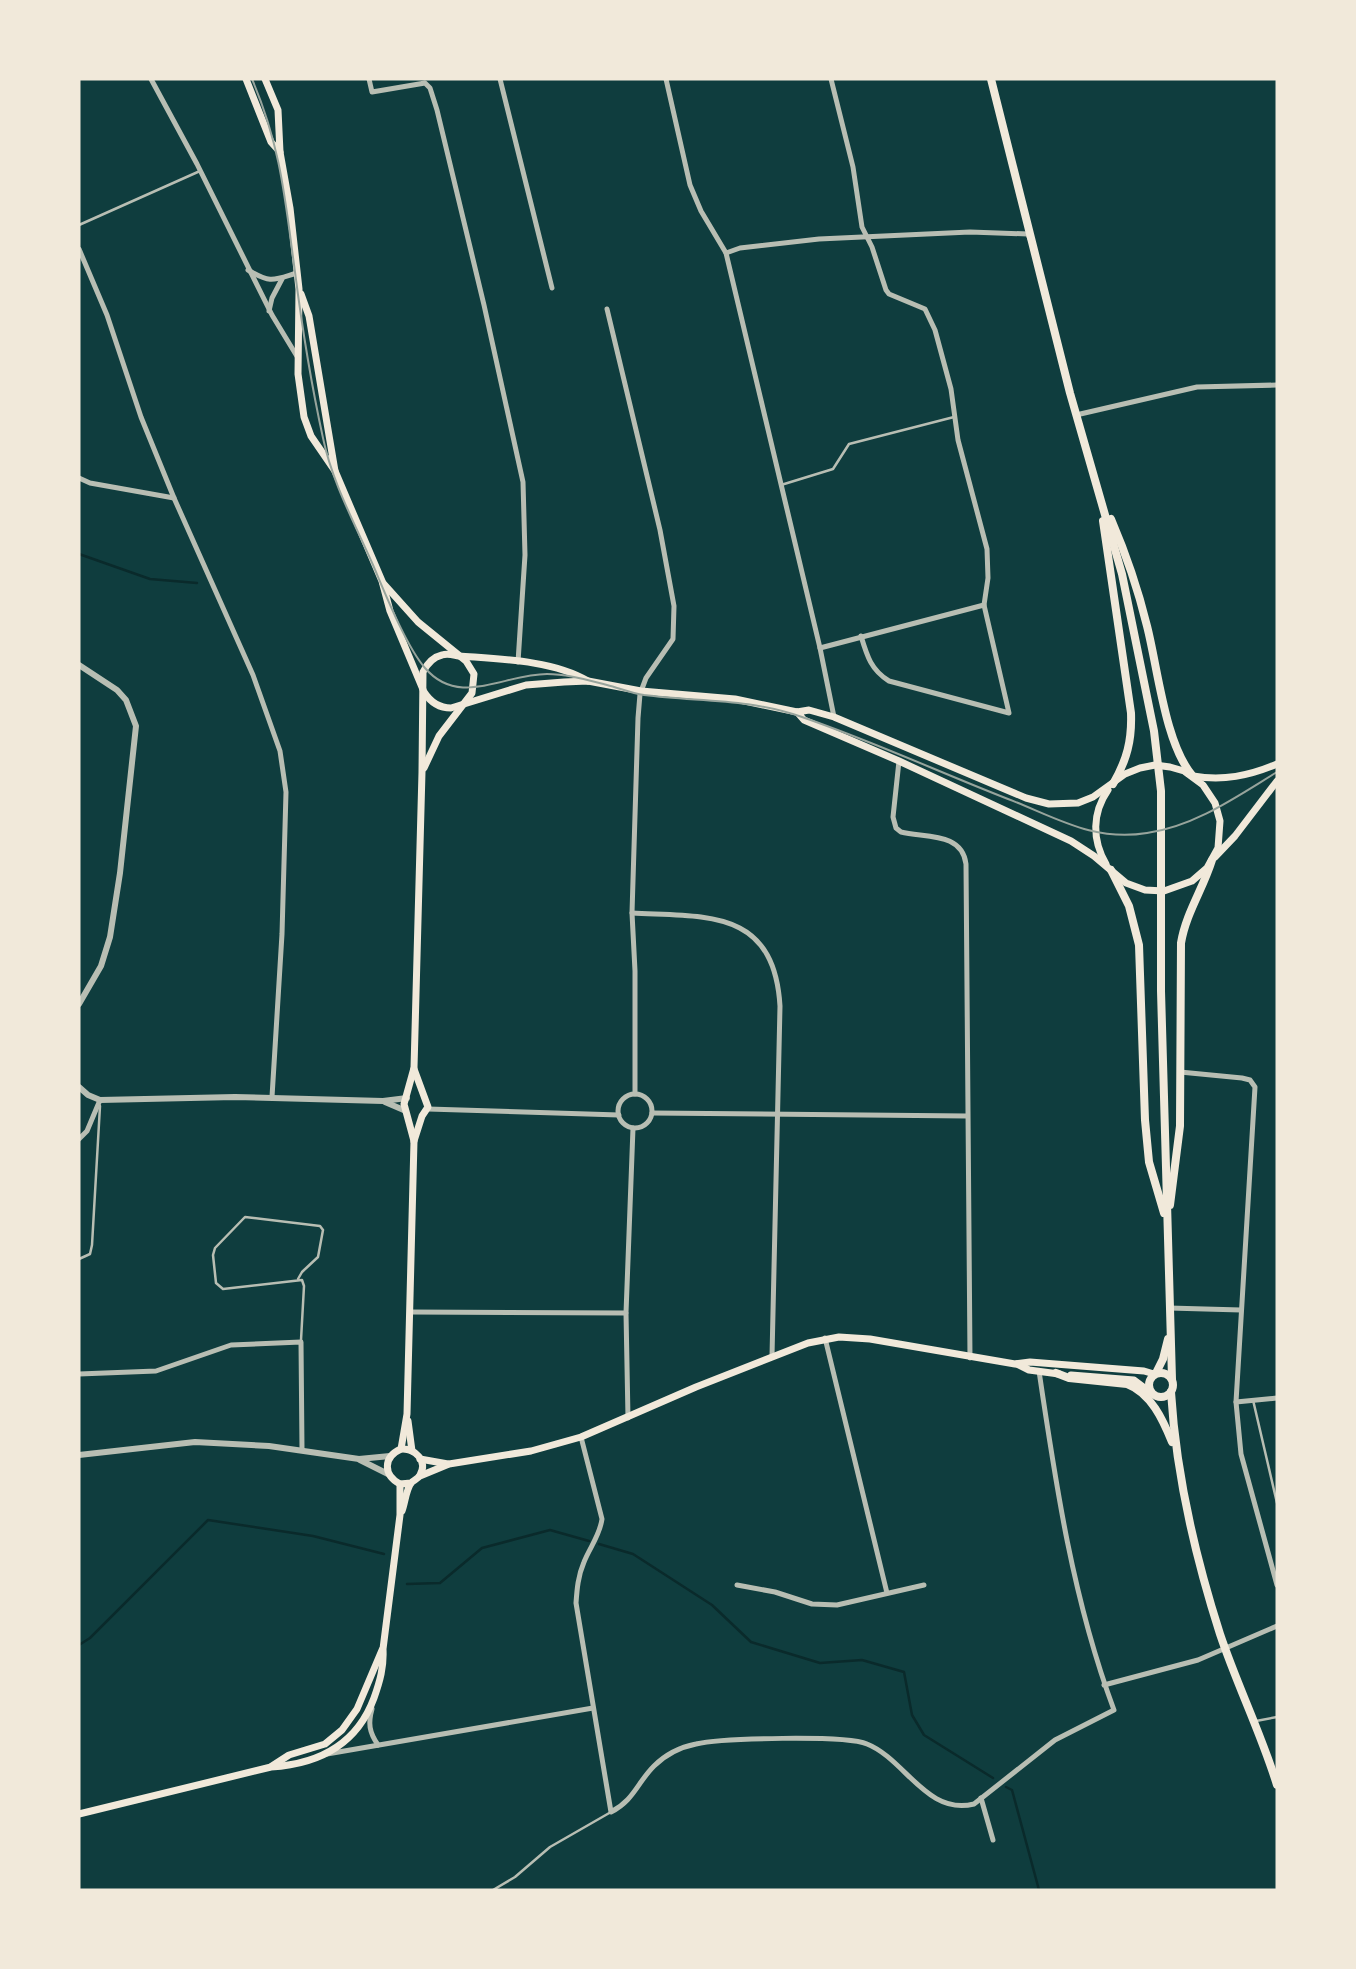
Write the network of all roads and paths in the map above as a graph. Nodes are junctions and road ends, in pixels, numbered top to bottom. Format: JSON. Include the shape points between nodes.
{"nodes":[{"id":1,"x":151,"y":79,"type":"edge"},
{"id":2,"x":246,"y":79,"type":"edge"},
{"id":3,"x":265,"y":79,"type":"edge"},
{"id":4,"x":369,"y":79,"type":"edge"},
{"id":5,"x":500,"y":79,"type":"edge"},
{"id":6,"x":831,"y":79,"type":"edge"},
{"id":7,"x":991,"y":79,"type":"edge"},
{"id":8,"x":668,"y":80,"type":"edge"},
{"id":9,"x":280,"y":152,"type":"junction"},
{"id":10,"x":201,"y":171,"type":"junction"},
{"id":11,"x":79,"y":225,"type":"edge"},
{"id":12,"x":867,"y":237,"type":"junction"},
{"id":13,"x":1033,"y":245,"type":"junction"},
{"id":14,"x":79,"y":249,"type":"edge"},
{"id":15,"x":726,"y":253,"type":"junction"},
{"id":16,"x":248,"y":270,"type":"junction"},
{"id":17,"x":297,"y":273,"type":"junction"},
{"id":18,"x":282,"y":279,"type":"junction"},
{"id":19,"x":552,"y":288,"type":"dead end"},
{"id":20,"x":299,"y":289,"type":"junction"},
{"id":21,"x":607,"y":309,"type":"dead end"},
{"id":22,"x":270,"y":311,"type":"junction"},
{"id":23,"x":298,"y":358,"type":"junction"},
{"id":24,"x":1277,"y":385,"type":"edge"},
{"id":25,"x":1076,"y":415,"type":"junction"},
{"id":26,"x":954,"y":417,"type":"junction"},
{"id":27,"x":335,"y":471,"type":"junction"},
{"id":28,"x":79,"y":478,"type":"edge"},
{"id":29,"x":781,"y":485,"type":"junction"},
{"id":30,"x":1099,"y":490,"type":"junction"},
{"id":31,"x":174,"y":498,"type":"junction"},
{"id":32,"x":382,"y":581,"type":"junction"},
{"id":33,"x":984,"y":605,"type":"junction"},
{"id":34,"x":861,"y":636,"type":"junction"},
{"id":35,"x":821,"y":648,"type":"junction"},
{"id":36,"x":457,"y":656,"type":"junction"},
{"id":37,"x":518,"y":662,"type":"junction"},
{"id":38,"x":79,"y":664,"type":"edge"},
{"id":39,"x":588,"y":681,"type":"junction"},
{"id":40,"x":422,"y":687,"type":"junction"},
{"id":41,"x":641,"y":691,"type":"junction"},
{"id":42,"x":462,"y":704,"type":"junction"},
{"id":43,"x":797,"y":712,"type":"junction"},
{"id":44,"x":834,"y":718,"type":"junction"},
{"id":45,"x":899,"y":761,"type":"junction"},
{"id":46,"x":1277,"y":764,"type":"edge"},
{"id":47,"x":422,"y":772,"type":"junction"},
{"id":48,"x":1192,"y":775,"type":"junction"},
{"id":49,"x":1277,"y":781,"type":"edge"},
{"id":50,"x":1113,"y":784,"type":"junction"},
{"id":51,"x":1212,"y":860,"type":"junction"},
{"id":52,"x":1111,"y":870,"type":"junction"},
{"id":53,"x":632,"y":913,"type":"junction"},
{"id":54,"x":79,"y":1004,"type":"edge"},
{"id":55,"x":414,"y":1068,"type":"junction"},
{"id":56,"x":1180,"y":1072,"type":"junction"},
{"id":57,"x":79,"y":1087,"type":"edge"},
{"id":58,"x":635,"y":1094,"type":"junction"},
{"id":59,"x":424,"y":1096,"type":"junction"},
{"id":60,"x":272,"y":1097,"type":"junction"},
{"id":61,"x":407,"y":1097,"type":"junction"},
{"id":62,"x":100,"y":1100,"type":"junction"},
{"id":63,"x":383,"y":1101,"type":"junction"},
{"id":64,"x":407,"y":1113,"type":"junction"},
{"id":65,"x":425,"y":1113,"type":"junction"},
{"id":66,"x":652,"y":1113,"type":"junction"},
{"id":67,"x":778,"y":1114,"type":"junction"},
{"id":68,"x":619,"y":1115,"type":"junction"},
{"id":69,"x":967,"y":1116,"type":"junction"},
{"id":70,"x":633,"y":1128,"type":"junction"},
{"id":71,"x":79,"y":1139,"type":"edge"},
{"id":72,"x":414,"y":1141,"type":"junction"},
{"id":73,"x":1167,"y":1225,"type":"junction"},
{"id":74,"x":79,"y":1259,"type":"edge"},
{"id":75,"x":298,"y":1279,"type":"junction"},
{"id":76,"x":1169,"y":1308,"type":"junction"},
{"id":77,"x":1241,"y":1310,"type":"junction"},
{"id":78,"x":410,"y":1312,"type":"junction"},
{"id":79,"x":626,"y":1313,"type":"junction"},
{"id":80,"x":1169,"y":1324,"type":"junction"},
{"id":81,"x":825,"y":1339,"type":"junction"},
{"id":82,"x":301,"y":1342,"type":"junction"},
{"id":83,"x":772,"y":1356,"type":"junction"},
{"id":84,"x":970,"y":1358,"type":"junction"},
{"id":85,"x":1015,"y":1364,"type":"junction"},
{"id":86,"x":1039,"y":1371,"type":"junction"},
{"id":87,"x":1056,"y":1373,"type":"junction"},
{"id":88,"x":1155,"y":1373,"type":"junction"},
{"id":89,"x":79,"y":1374,"type":"edge"},
{"id":90,"x":1172,"y":1379,"type":"junction"},
{"id":91,"x":1171,"y":1392,"type":"junction"},
{"id":92,"x":1152,"y":1393,"type":"junction"},
{"id":93,"x":1277,"y":1398,"type":"edge"},
{"id":94,"x":1253,"y":1400,"type":"junction"},
{"id":95,"x":1236,"y":1402,"type":"junction"},
{"id":96,"x":407,"y":1414,"type":"junction"},
{"id":97,"x":628,"y":1419,"type":"junction"},
{"id":98,"x":581,"y":1437,"type":"junction"},
{"id":99,"x":302,"y":1449,"type":"junction"},
{"id":100,"x":401,"y":1449,"type":"junction"},
{"id":101,"x":1176,"y":1450,"type":"junction"},
{"id":102,"x":412,"y":1451,"type":"junction"},
{"id":103,"x":79,"y":1455,"type":"edge"},
{"id":104,"x":390,"y":1456,"type":"junction"},
{"id":105,"x":359,"y":1459,"type":"junction"},
{"id":106,"x":420,"y":1459,"type":"junction"},
{"id":107,"x":449,"y":1464,"type":"junction"},
{"id":108,"x":388,"y":1474,"type":"junction"},
{"id":109,"x":419,"y":1476,"type":"junction"},
{"id":110,"x":411,"y":1483,"type":"junction"},
{"id":111,"x":400,"y":1484,"type":"junction"},
{"id":112,"x":1277,"y":1503,"type":"edge"},
{"id":113,"x":400,"y":1515,"type":"junction"},
{"id":114,"x":737,"y":1585,"type":"dead end"},
{"id":115,"x":924,"y":1585,"type":"dead end"},
{"id":116,"x":1277,"y":1585,"type":"edge"},
{"id":117,"x":887,"y":1593,"type":"junction"},
{"id":118,"x":1277,"y":1626,"type":"edge"},
{"id":119,"x":1225,"y":1648,"type":"junction"},
{"id":120,"x":383,"y":1649,"type":"junction"},
{"id":121,"x":1104,"y":1685,"type":"junction"},
{"id":122,"x":374,"y":1696,"type":"junction"},
{"id":123,"x":593,"y":1709,"type":"junction"},
{"id":124,"x":1277,"y":1717,"type":"edge"},
{"id":125,"x":1253,"y":1721,"type":"junction"},
{"id":126,"x":378,"y":1745,"type":"junction"},
{"id":127,"x":326,"y":1755,"type":"junction"},
{"id":128,"x":271,"y":1767,"type":"junction"},
{"id":129,"x":1276,"y":1779,"type":"edge"},
{"id":130,"x":981,"y":1798,"type":"junction"},
{"id":131,"x":611,"y":1812,"type":"junction"},
{"id":132,"x":79,"y":1814,"type":"edge"},
{"id":133,"x":993,"y":1840,"type":"dead end"},
{"id":134,"x":493,"y":1890,"type":"edge"}],
"edges":[{"from":1,"to":10,"type":"street"},
{"from":2,"to":9,"type":"main road","via":[[271,142]]},
{"from":3,"to":9,"type":"main road","via":[[278,110]]},
{"from":4,"to":37,"type":"street","via":[[372,92],[425,83],[437,110],[523,482],[526,555]]},
{"from":5,"to":19,"type":"street"},
{"from":6,"to":12,"type":"street"},
{"from":7,"to":13,"type":"main road"},
{"from":8,"to":15,"type":"street","via":[[690,185]]},
{"from":9,"to":17,"type":"main road"},
{"from":10,"to":11,"type":"lane"},
{"from":10,"to":16,"type":"street"},
{"from":12,"to":13,"type":"street","via":[[1028,234]]},
{"from":12,"to":15,"type":"street"},
{"from":12,"to":26,"type":"street","via":[[889,294],[920,305],[928,313],[951,389]]},
{"from":13,"to":25,"type":"main road"},
{"from":14,"to":31,"type":"street"},
{"from":15,"to":29,"type":"street"},
{"from":16,"to":18,"type":"street","via":[[266,280]]},
{"from":16,"to":22,"type":"street"},
{"from":17,"to":18,"type":"street"},
{"from":17,"to":20,"type":"main road"},
{"from":18,"to":22,"type":"street"},
{"from":20,"to":23,"type":"main road"},
{"from":20,"to":27,"type":"main road","via":[[309,316]]},
{"from":21,"to":41,"type":"street","via":[[663,541],[674,606],[673,639]]},
{"from":22,"to":23,"type":"street"},
{"from":23,"to":27,"type":"main road","via":[[306,426]]},
{"from":24,"to":25,"type":"street","via":[[1197,387]]},
{"from":25,"to":30,"type":"main road"},
{"from":26,"to":29,"type":"lane","via":[[849,444],[833,470]]},
{"from":26,"to":33,"type":"street","via":[[987,549]]},
{"from":27,"to":32,"type":"main road"},
{"from":28,"to":31,"type":"street"},
{"from":29,"to":35,"type":"street"},
{"from":30,"to":48,"type":"main road","via":[[1131,566],[1173,742]]},
{"from":30,"to":50,"type":"main road","via":[[1131,713],[1126,761]]},
{"from":30,"to":73,"type":"main road","via":[[1141,661],[1161,791]]},
{"from":31,"to":60,"type":"street","via":[[253,674],[280,751],[286,792]]},
{"from":32,"to":36,"type":"main road","via":[[418,622]]},
{"from":32,"to":40,"type":"main road"},
{"from":33,"to":34,"type":"street"},
{"from":33,"to":34,"type":"street","via":[[1009,713],[889,681],[869,662]]},
{"from":34,"to":35,"type":"street"},
{"from":35,"to":44,"type":"street"},
{"from":36,"to":37,"type":"main road"},
{"from":36,"to":40,"type":"main road","via":[[443,654],[430,661]]},
{"from":36,"to":42,"type":"main road","via":[[470,665],[475,679],[472,693]]},
{"from":37,"to":39,"type":"main road"},
{"from":38,"to":54,"type":"street","via":[[117,690],[136,726],[110,937],[102,966]]},
{"from":39,"to":41,"type":"main road"},
{"from":39,"to":42,"type":"main road","via":[[526,685]]},
{"from":40,"to":42,"type":"main road","via":[[440,707]]},
{"from":40,"to":47,"type":"main road"},
{"from":41,"to":43,"type":"main road","via":[[735,699]]},
{"from":41,"to":53,"type":"street"},
{"from":42,"to":47,"type":"main road"},
{"from":43,"to":44,"type":"main road","via":[[809,710]]},
{"from":43,"to":45,"type":"main road","via":[[804,720]]},
{"from":44,"to":50,"type":"main road","via":[[1036,801],[1078,803]]},
{"from":45,"to":52,"type":"main road","via":[[1060,835]]},
{"from":45,"to":69,"type":"street","via":[[895,828],[953,842],[963,852],[966,864]]},
{"from":46,"to":48,"type":"main road","via":[[1231,778]]},
{"from":47,"to":55,"type":"main road"},
{"from":48,"to":50,"type":"main road","via":[[1155,765],[1132,771]]},
{"from":48,"to":51,"type":"main road","via":[[1208,790],[1217,808],[1220,834]]},
{"from":49,"to":51,"type":"main road"},
{"from":50,"to":52,"type":"main road","via":[[1098,809],[1095,832]]},
{"from":51,"to":52,"type":"main road","via":[[1192,881],[1164,891],[1135,887]]},
{"from":51,"to":56,"type":"main road","via":[[1181,943]]},
{"from":52,"to":73,"type":"main road","via":[[1133,918],[1139,945],[1145,1120],[1150,1162]]},
{"from":53,"to":58,"type":"street"},
{"from":53,"to":67,"type":"street","via":[[716,918],[736,925],[760,943],[779,991]]},
{"from":55,"to":59,"type":"main road"},
{"from":55,"to":61,"type":"main road"},
{"from":56,"to":73,"type":"main road","via":[[1178,1149]]},
{"from":56,"to":77,"type":"street","via":[[1250,1080],[1255,1087]]},
{"from":57,"to":62,"type":"street"},
{"from":58,"to":66,"type":"street","via":[[647,1099]]},
{"from":58,"to":68,"type":"street","via":[[623,1100]]},
{"from":59,"to":61,"type":"main road"},
{"from":59,"to":65,"type":"main road","via":[[428,1104]]},
{"from":60,"to":62,"type":"street"},
{"from":60,"to":63,"type":"street"},
{"from":61,"to":63,"type":"street"},
{"from":61,"to":64,"type":"main road"},
{"from":62,"to":71,"type":"street"},
{"from":62,"to":74,"type":"lane","via":[[93,1245],[90,1254]]},
{"from":63,"to":64,"type":"street"},
{"from":64,"to":65,"type":"main road","via":[[415,1118]]},
{"from":64,"to":72,"type":"main road"},
{"from":65,"to":68,"type":"street"},
{"from":65,"to":72,"type":"main road"},
{"from":66,"to":67,"type":"street"},
{"from":66,"to":70,"type":"street","via":[[645,1125]]},
{"from":67,"to":69,"type":"street"},
{"from":67,"to":83,"type":"street"},
{"from":68,"to":70,"type":"street"},
{"from":69,"to":84,"type":"street"},
{"from":70,"to":79,"type":"street"},
{"from":72,"to":78,"type":"main road"},
{"from":73,"to":76,"type":"main road"},
{"from":75,"to":75,"type":"lane","via":[[318,1257],[320,1226],[245,1217],[215,1248],[216,1283],[223,1289]]},
{"from":75,"to":82,"type":"lane","via":[[304,1286]]},
{"from":76,"to":77,"type":"street"},
{"from":76,"to":80,"type":"main road"},
{"from":77,"to":95,"type":"street"},
{"from":78,"to":79,"type":"street"},
{"from":78,"to":96,"type":"main road"},
{"from":79,"to":97,"type":"street"},
{"from":80,"to":88,"type":"main road","via":[[1163,1359]]},
{"from":80,"to":90,"type":"main road"},
{"from":80,"to":101,"type":"main road","via":[[1176,1366]]},
{"from":81,"to":83,"type":"main road"},
{"from":81,"to":84,"type":"main road","via":[[870,1339]]},
{"from":81,"to":117,"type":"street"},
{"from":82,"to":89,"type":"street","via":[[231,1345],[156,1371]]},
{"from":82,"to":99,"type":"street"},
{"from":83,"to":97,"type":"main road"},
{"from":84,"to":85,"type":"main road"},
{"from":85,"to":86,"type":"main road"},
{"from":85,"to":88,"type":"main road"},
{"from":86,"to":87,"type":"main road"},
{"from":86,"to":121,"type":"street","via":[[1065,1537]]},
{"from":87,"to":92,"type":"main road","via":[[1130,1379]]},
{"from":87,"to":101,"type":"main road","via":[[1136,1387],[1154,1406]]},
{"from":88,"to":90,"type":"main road"},
{"from":88,"to":92,"type":"main road","via":[[1149,1382]]},
{"from":90,"to":91,"type":"main road"},
{"from":91,"to":92,"type":"main road","via":[[1161,1397]]},
{"from":91,"to":101,"type":"main road"},
{"from":92,"to":101,"type":"main road"},
{"from":93,"to":94,"type":"street"},
{"from":94,"to":95,"type":"street"},
{"from":94,"to":112,"type":"lane"},
{"from":95,"to":116,"type":"street","via":[[1241,1454]]},
{"from":96,"to":100,"type":"main road"},
{"from":96,"to":102,"type":"main road"},
{"from":97,"to":98,"type":"main road"},
{"from":98,"to":107,"type":"main road","via":[[531,1451]]},
{"from":98,"to":123,"type":"street","via":[[602,1519],[601,1530],[584,1560],[576,1603]]},
{"from":99,"to":103,"type":"street","via":[[195,1442]]},
{"from":99,"to":105,"type":"street"},
{"from":100,"to":102,"type":"main road"},
{"from":100,"to":104,"type":"main road"},
{"from":101,"to":119,"type":"main road"},
{"from":102,"to":106,"type":"main road"},
{"from":104,"to":105,"type":"street"},
{"from":104,"to":108,"type":"main road"},
{"from":105,"to":108,"type":"street"},
{"from":106,"to":107,"type":"main road"},
{"from":106,"to":109,"type":"main road"},
{"from":107,"to":109,"type":"main road"},
{"from":108,"to":111,"type":"main road"},
{"from":109,"to":110,"type":"main road"},
{"from":110,"to":111,"type":"main road"},
{"from":110,"to":113,"type":"main road"},
{"from":111,"to":113,"type":"main road"},
{"from":113,"to":120,"type":"main road"},
{"from":114,"to":117,"type":"street","via":[[812,1604],[837,1605]]},
{"from":115,"to":117,"type":"street"},
{"from":118,"to":119,"type":"street"},
{"from":119,"to":121,"type":"street","via":[[1198,1660]]},
{"from":119,"to":125,"type":"main road"},
{"from":120,"to":122,"type":"main road","via":[[384,1667]]},
{"from":120,"to":128,"type":"main road","via":[[357,1709],[342,1731],[325,1744],[289,1755]]},
{"from":121,"to":130,"type":"street","via":[[1114,1710],[1055,1740]]},
{"from":122,"to":126,"type":"street","via":[[369,1722]]},
{"from":122,"to":127,"type":"main road","via":[[354,1734]]},
{"from":123,"to":126,"type":"street"},
{"from":123,"to":131,"type":"street"},
{"from":124,"to":125,"type":"lane"},
{"from":125,"to":129,"type":"main road"},
{"from":126,"to":127,"type":"street"},
{"from":127,"to":128,"type":"main road"},
{"from":128,"to":132,"type":"main road"},
{"from":130,"to":131,"type":"street","via":[[968,1805],[943,1804],[864,1742],[720,1741],[672,1753],[654,1766],[625,1805]]},
{"from":130,"to":133,"type":"street"},
{"from":131,"to":134,"type":"lane","via":[[550,1847]]}]}
